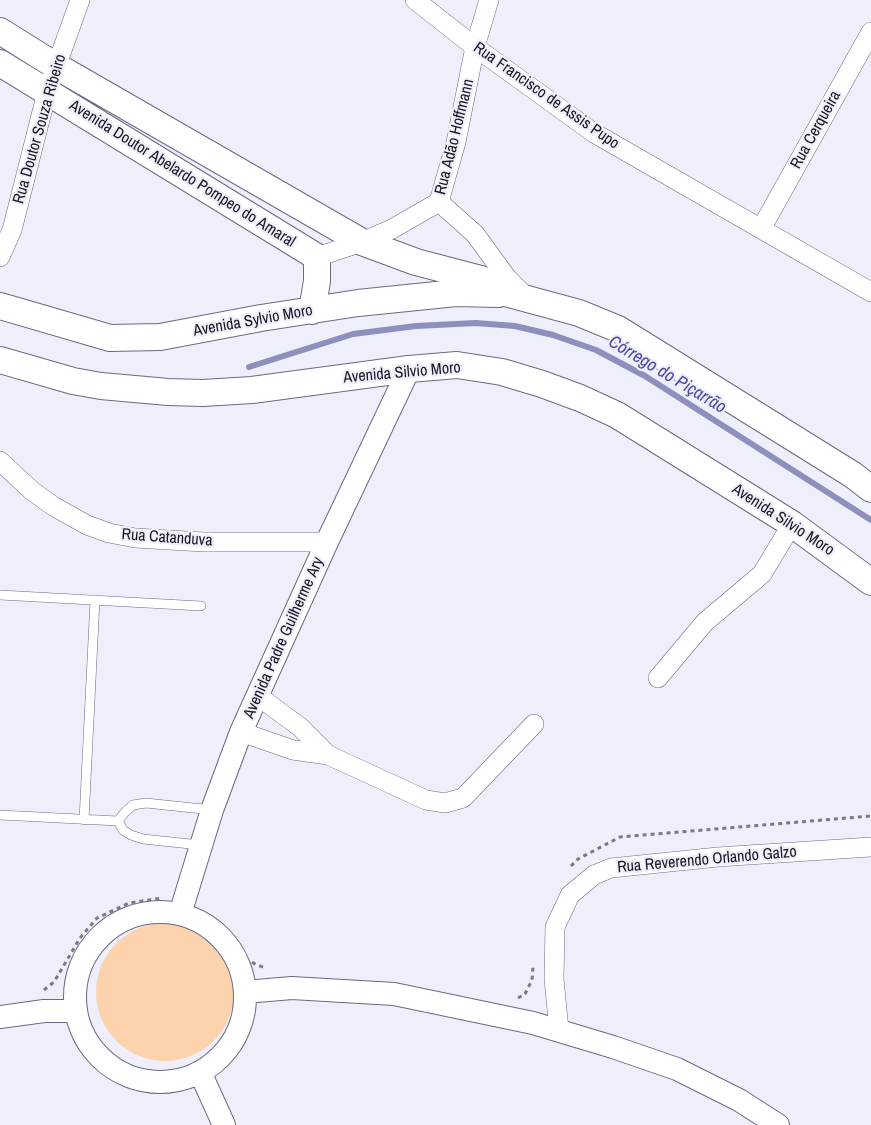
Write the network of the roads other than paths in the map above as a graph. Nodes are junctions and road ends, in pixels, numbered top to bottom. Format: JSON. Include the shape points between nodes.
{"nodes":[{"id":1,"x":80,"y":0,"type":"edge"},
{"id":2,"x":415,"y":0,"type":"edge"},
{"id":3,"x":489,"y":0,"type":"edge"},
{"id":4,"x":0,"y":31,"type":"edge"},
{"id":5,"x":871,"y":32,"type":"edge"},
{"id":6,"x":475,"y":47,"type":"junction"},
{"id":7,"x":0,"y":63,"type":"edge"},
{"id":8,"x":56,"y":66,"type":"junction"},
{"id":9,"x":47,"y":92,"type":"junction"},
{"id":10,"x":439,"y":202,"type":"junction"},
{"id":11,"x":761,"y":228,"type":"junction"},
{"id":12,"x":362,"y":242,"type":"junction"},
{"id":13,"x":0,"y":257,"type":"edge"},
{"id":14,"x":317,"y":257,"type":"junction"},
{"id":15,"x":871,"y":292,"type":"edge"},
{"id":16,"x":517,"y":295,"type":"junction"},
{"id":17,"x":0,"y":306,"type":"edge"},
{"id":18,"x":312,"y":311,"type":"junction"},
{"id":19,"x":0,"y":360,"type":"edge"},
{"id":20,"x":409,"y":369,"type":"junction"},
{"id":21,"x":0,"y":461,"type":"edge"},
{"id":22,"x":871,"y":489,"type":"edge"},
{"id":23,"x":792,"y":524,"type":"junction"},
{"id":24,"x":327,"y":542,"type":"junction"},
{"id":25,"x":871,"y":582,"type":"edge"},
{"id":26,"x":0,"y":595,"type":"edge"},
{"id":27,"x":95,"y":600,"type":"junction"},
{"id":28,"x":202,"y":606,"type":"dead end"},
{"id":29,"x":658,"y":678,"type":"dead end"},
{"id":30,"x":258,"y":696,"type":"junction"},
{"id":31,"x":534,"y":724,"type":"dead end"},
{"id":32,"x":242,"y":732,"type":"junction"},
{"id":33,"x":328,"y":755,"type":"junction"},
{"id":34,"x":212,"y":810,"type":"junction"},
{"id":35,"x":0,"y":815,"type":"edge"},
{"id":36,"x":84,"y":820,"type":"junction"},
{"id":37,"x":118,"y":821,"type":"junction"},
{"id":38,"x":200,"y":845,"type":"junction"},
{"id":39,"x":871,"y":847,"type":"edge"},
{"id":40,"x":182,"y":909,"type":"junction"},
{"id":41,"x":245,"y":992,"type":"junction"},
{"id":42,"x":74,"y":1011,"type":"junction"},
{"id":43,"x":0,"y":1017,"type":"edge"},
{"id":44,"x":559,"y":1030,"type":"junction"},
{"id":45,"x":200,"y":1072,"type":"junction"},
{"id":46,"x":224,"y":1125,"type":"edge"},
{"id":47,"x":778,"y":1125,"type":"edge"}],
"edges":[{"from":1,"to":8,"type":"street","name":"Rua Doutor Souza Ribeiro"},
{"from":2,"to":6,"type":"street","name":"Rua Francisco de Assis Pupo"},
{"from":3,"to":6,"type":"street","name":"Rua Adão Hoffmann"},
{"from":4,"to":8,"type":"main road","name":"Avenida Doutor Abelardo Pompeo do Amaral"},
{"from":5,"to":11,"type":"street","name":"Rua Cerqueira"},
{"from":6,"to":10,"type":"street","name":"Rua Adão Hoffmann","via":[[456,142]]},
{"from":6,"to":11,"type":"street","name":"Rua Francisco de Assis Pupo","via":[[594,133]]},
{"from":7,"to":9,"type":"main road","name":"Avenida Doutor Abelardo Pompeo do Amaral"},
{"from":8,"to":9,"type":"street","name":"Rua Doutor Souza Ribeiro"},
{"from":8,"to":12,"type":"main road","name":"Avenida Doutor Abelardo Pompeo do Amaral"},
{"from":9,"to":13,"type":"street","name":"Rua Doutor Souza Ribeiro","via":[[12,230]]},
{"from":9,"to":14,"type":"main road","name":"Avenida Doutor Abelardo Pompeo do Amaral"},
{"from":10,"to":12,"type":"street","name":"Rua Adão Hoffmann"},
{"from":10,"to":16,"type":"street","via":[[475,234]]},
{"from":11,"to":15,"type":"street","name":"Rua Francisco de Assis Pupo"},
{"from":12,"to":14,"type":"street","name":"Rua Adão Hoffmann"},
{"from":12,"to":16,"type":"main road","name":"Avenida Doutor Abelardo Pompeo do Amaral","via":[[416,262],[481,279]]},
{"from":14,"to":18,"type":"main road"},
{"from":16,"to":18,"type":"main road","name":"Avenida Sylvio Moro","via":[[456,293]]},
{"from":16,"to":22,"type":"main road","via":[[579,312],[618,329]]},
{"from":17,"to":18,"type":"main road","name":"Avenida Sylvio Moro","via":[[110,338],[160,337]]},
{"from":19,"to":20,"type":"main road","name":"Avenida Silvio Moro","via":[[101,386],[203,393],[252,390]]},
{"from":20,"to":23,"type":"main road","name":"Avenida Silvio Moro","via":[[457,364],[502,372],[580,398],[617,416]]},
{"from":20,"to":24,"type":"street","name":"Avenida Padre Guilherme Ary"},
{"from":21,"to":24,"type":"street","name":"Rua Catanduva","via":[[53,506],[109,533],[135,538],[204,542]]},
{"from":23,"to":25,"type":"main road","name":"Avenida Silvio Moro"},
{"from":23,"to":29,"type":"street","via":[[762,574],[705,622]]},
{"from":24,"to":30,"type":"street","name":"Avenida Padre Guilherme Ary"},
{"from":26,"to":27,"type":"lane"},
{"from":27,"to":28,"type":"lane"},
{"from":27,"to":36,"type":"lane"},
{"from":30,"to":32,"type":"street","name":"Avenida Padre Guilherme Ary"},
{"from":30,"to":33,"type":"street","via":[[300,727]]},
{"from":31,"to":33,"type":"street","via":[[463,798],[445,803],[426,800]]},
{"from":32,"to":33,"type":"street","via":[[293,750]]},
{"from":32,"to":34,"type":"street","name":"Avenida Padre Guilherme Ary"},
{"from":34,"to":37,"type":"lane","via":[[146,803],[134,805]]},
{"from":34,"to":38,"type":"street","name":"Avenida Padre Guilherme Ary"},
{"from":35,"to":36,"type":"lane"},
{"from":36,"to":37,"type":"lane"},
{"from":37,"to":38,"type":"lane","via":[[123,830],[143,839]]},
{"from":38,"to":40,"type":"street","name":"Avenida Padre Guilherme Ary"},
{"from":39,"to":44,"type":"street","name":"Rua Reverendo Orlando Galzo","via":[[718,857],[610,868],[594,874],[570,895],[555,928],[554,979]]},
{"from":40,"to":41,"type":"street","via":[[218,935],[232,952],[241,971]]},
{"from":40,"to":42,"type":"street","via":[[128,918],[106,931],[88,950],[77,974]]},
{"from":41,"to":44,"type":"street","via":[[292,988],[394,994]]},
{"from":41,"to":45,"type":"street","via":[[243,1016],[234,1039],[219,1058]]},
{"from":42,"to":43,"type":"street"},
{"from":42,"to":45,"type":"street","via":[[90,1046],[107,1064],[128,1076],[152,1082],[177,1080]]},
{"from":44,"to":47,"type":"street","via":[[677,1069],[739,1100]]},
{"from":45,"to":46,"type":"street"}]}
